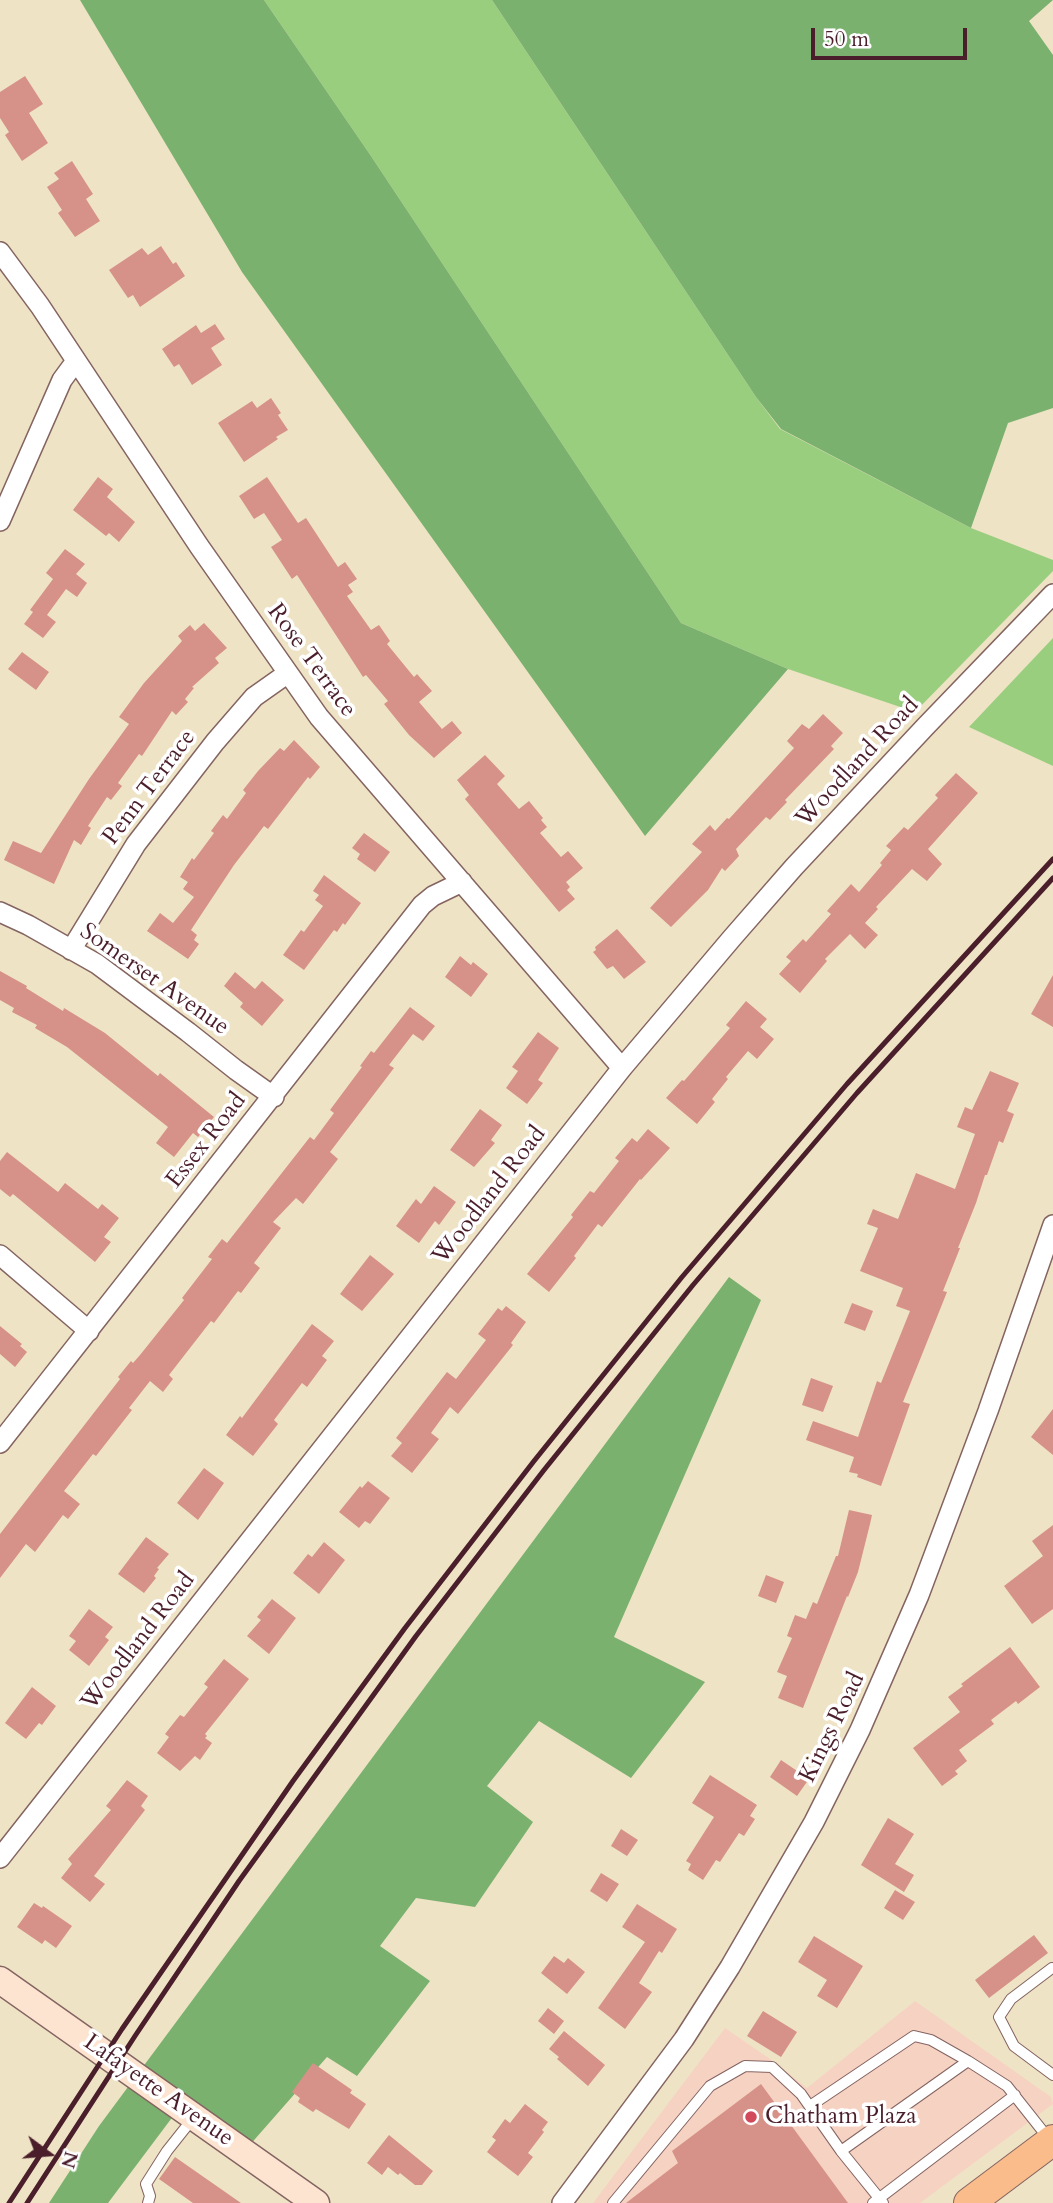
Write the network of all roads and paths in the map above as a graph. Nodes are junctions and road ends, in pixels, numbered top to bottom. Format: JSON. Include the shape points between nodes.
{"nodes":[{"id":1,"x":0,"y":252,"type":"edge"},
{"id":2,"x":76,"y":360,"type":"junction"},
{"id":3,"x":0,"y":521,"type":"edge"},
{"id":4,"x":1053,"y":594,"type":"edge"},
{"id":5,"x":288,"y":673,"type":"junction"},
{"id":6,"x":462,"y":882,"type":"junction"},
{"id":7,"x":0,"y":912,"type":"edge"},
{"id":8,"x":71,"y":950,"type":"junction"},
{"id":9,"x":622,"y":1068,"type":"junction"},
{"id":10,"x":274,"y":1097,"type":"junction"},
{"id":11,"x":1053,"y":1225,"type":"edge"},
{"id":12,"x":0,"y":1255,"type":"edge"},
{"id":13,"x":89,"y":1331,"type":"junction"},
{"id":14,"x":0,"y":1443,"type":"edge"},
{"id":15,"x":0,"y":1858,"type":"edge"},
{"id":16,"x":1052,"y":1968,"type":"edge"},
{"id":17,"x":0,"y":1980,"type":"edge"},
{"id":18,"x":968,"y":2061,"type":"junction"},
{"id":19,"x":1053,"y":2075,"type":"edge"},
{"id":20,"x":1015,"y":2095,"type":"junction"},
{"id":21,"x":810,"y":2106,"type":"junction"},
{"id":22,"x":194,"y":2116,"type":"junction"},
{"id":23,"x":1052,"y":2141,"type":"edge"},
{"id":24,"x":841,"y":2151,"type":"junction"},
{"id":25,"x":879,"y":2202,"type":"edge"},
{"id":26,"x":148,"y":2203,"type":"edge"},
{"id":27,"x":316,"y":2203,"type":"edge"},
{"id":28,"x":562,"y":2203,"type":"edge"},
{"id":29,"x":613,"y":2203,"type":"edge"},
{"id":30,"x":969,"y":2203,"type":"edge"}],
"edges":[{"from":1,"to":2,"type":"street","name":"Rose Terrace"},
{"from":2,"to":3,"type":"street","via":[[62,380]]},
{"from":2,"to":5,"type":"street","name":"Rose Terrace"},
{"from":4,"to":9,"type":"street","name":"Woodland Road","via":[[794,867]]},
{"from":5,"to":6,"type":"street","name":"Rose Terrace","via":[[319,717]]},
{"from":5,"to":8,"type":"street","name":"Penn Terrace","via":[[254,697],[215,742],[136,844]]},
{"from":6,"to":9,"type":"street","name":"Rose Terrace"},
{"from":6,"to":10,"type":"street","name":"Essex Road","via":[[422,905]]},
{"from":7,"to":8,"type":"street","name":"Somerset Avenue"},
{"from":8,"to":10,"type":"street","name":"Somerset Avenue","via":[[147,1000]]},
{"from":9,"to":15,"type":"street","name":"Woodland Road"},
{"from":10,"to":13,"type":"street","name":"Essex Road"},
{"from":11,"to":28,"type":"street","name":"Kings Road","via":[[919,1595],[826,1799],[684,2039]]},
{"from":12,"to":13,"type":"street"},
{"from":13,"to":14,"type":"street","name":"Essex Road"},
{"from":16,"to":19,"type":"lane","via":[[1011,1999],[999,2017],[1014,2046]]},
{"from":17,"to":22,"type":"street","name":"Lafayette Avenue"},
{"from":18,"to":20,"type":"lane"},
{"from":18,"to":21,"type":"lane","via":[[914,2036]]},
{"from":18,"to":24,"type":"lane"},
{"from":20,"to":23,"type":"lane"},
{"from":20,"to":25,"type":"lane"},
{"from":21,"to":24,"type":"lane"},
{"from":21,"to":29,"type":"lane","via":[[772,2067],[745,2066],[710,2086]]},
{"from":22,"to":26,"type":"lane","via":[[146,2184]]},
{"from":22,"to":27,"type":"street","name":"Lafayette Avenue"},
{"from":23,"to":30,"type":"main road"},
{"from":24,"to":25,"type":"lane"}]}
